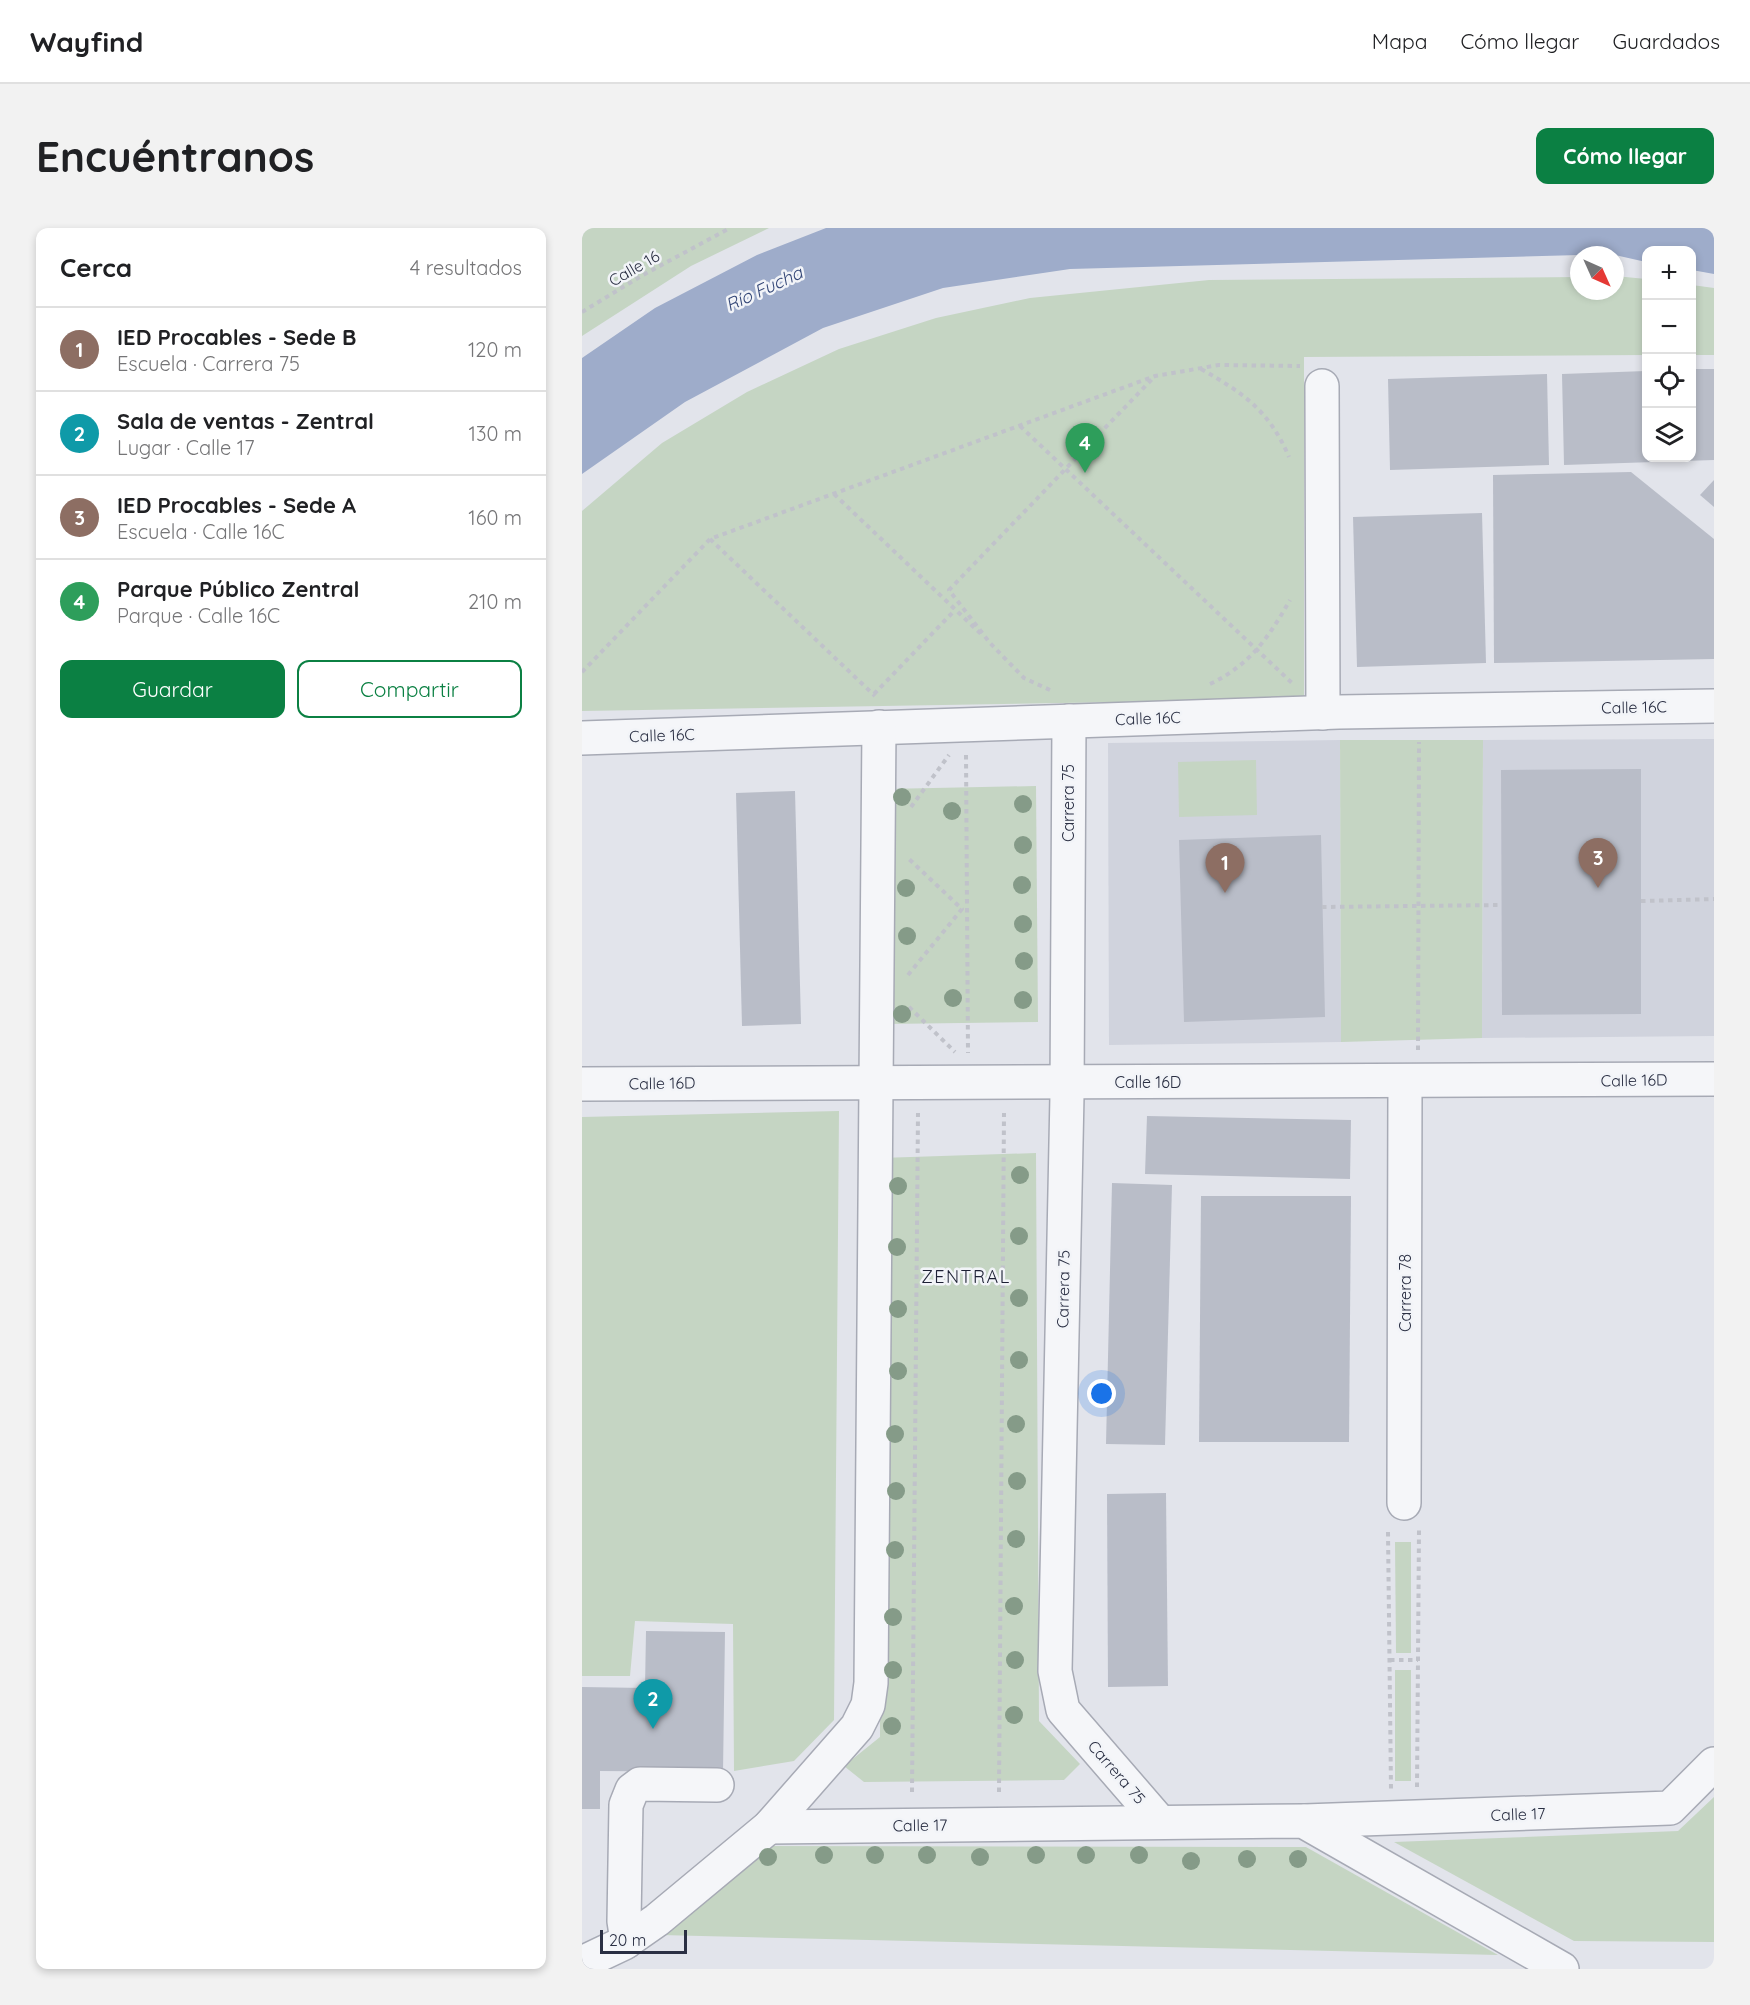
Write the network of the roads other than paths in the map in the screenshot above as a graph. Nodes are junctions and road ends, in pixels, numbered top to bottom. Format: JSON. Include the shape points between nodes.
{"nodes":[{"id":1,"x":1316,"y":376,"type":"road end"},
{"id":2,"x":1714,"y":706,"type":"edge"},
{"id":3,"x":1063,"y":707,"type":"junction"},
{"id":4,"x":1323,"y":713,"type":"junction"},
{"id":5,"x":880,"y":714,"type":"junction"},
{"id":6,"x":582,"y":738,"type":"edge"},
{"id":7,"x":1412,"y":1072,"type":"junction"},
{"id":8,"x":1714,"y":1079,"type":"edge"},
{"id":9,"x":874,"y":1081,"type":"junction"},
{"id":10,"x":1067,"y":1082,"type":"junction"},
{"id":11,"x":582,"y":1084,"type":"edge"},
{"id":12,"x":1412,"y":1516,"type":"road end"},
{"id":13,"x":1714,"y":1764,"type":"edge"},
{"id":14,"x":717,"y":1785,"type":"dead end"},
{"id":15,"x":1159,"y":1821,"type":"junction"},
{"id":16,"x":1303,"y":1821,"type":"junction"},
{"id":17,"x":769,"y":1827,"type":"junction"},
{"id":18,"x":627,"y":1941,"type":"junction"},
{"id":19,"x":582,"y":1963,"type":"edge"},
{"id":20,"x":1562,"y":1969,"type":"edge"}],
"edges":[{"from":1,"to":4,"type":"street"},
{"from":2,"to":4,"type":"street","name":"Calle 16C"},
{"from":3,"to":4,"type":"street","name":"Calle 16C"},
{"from":3,"to":5,"type":"street","name":"Calle 16C"},
{"from":3,"to":10,"type":"street","name":"Carrera 75"},
{"from":5,"to":6,"type":"street","name":"Calle 16C"},
{"from":5,"to":9,"type":"street"},
{"from":7,"to":8,"type":"street","name":"Calle 16D"},
{"from":7,"to":10,"type":"street","name":"Calle 16D"},
{"from":7,"to":12,"type":"street","name":"Carrera 78"},
{"from":9,"to":10,"type":"street","name":"Calle 16D"},
{"from":9,"to":11,"type":"street","name":"Calle 16D"},
{"from":9,"to":17,"type":"street","via":[[872,1683],[868,1704],[857,1726]]},
{"from":10,"to":15,"type":"street","name":"Carrera 75","via":[[1054,1671],[1063,1710]]},
{"from":13,"to":16,"type":"street","name":"Calle 17","via":[[1670,1808]]},
{"from":14,"to":18,"type":"street","via":[[640,1784],[628,1797],[624,1921]]},
{"from":15,"to":16,"type":"street","name":"Calle 17"},
{"from":15,"to":17,"type":"street","name":"Calle 17"},
{"from":16,"to":20,"type":"street","name":"Calle 17"},
{"from":17,"to":18,"type":"street"},
{"from":18,"to":19,"type":"street"}]}
